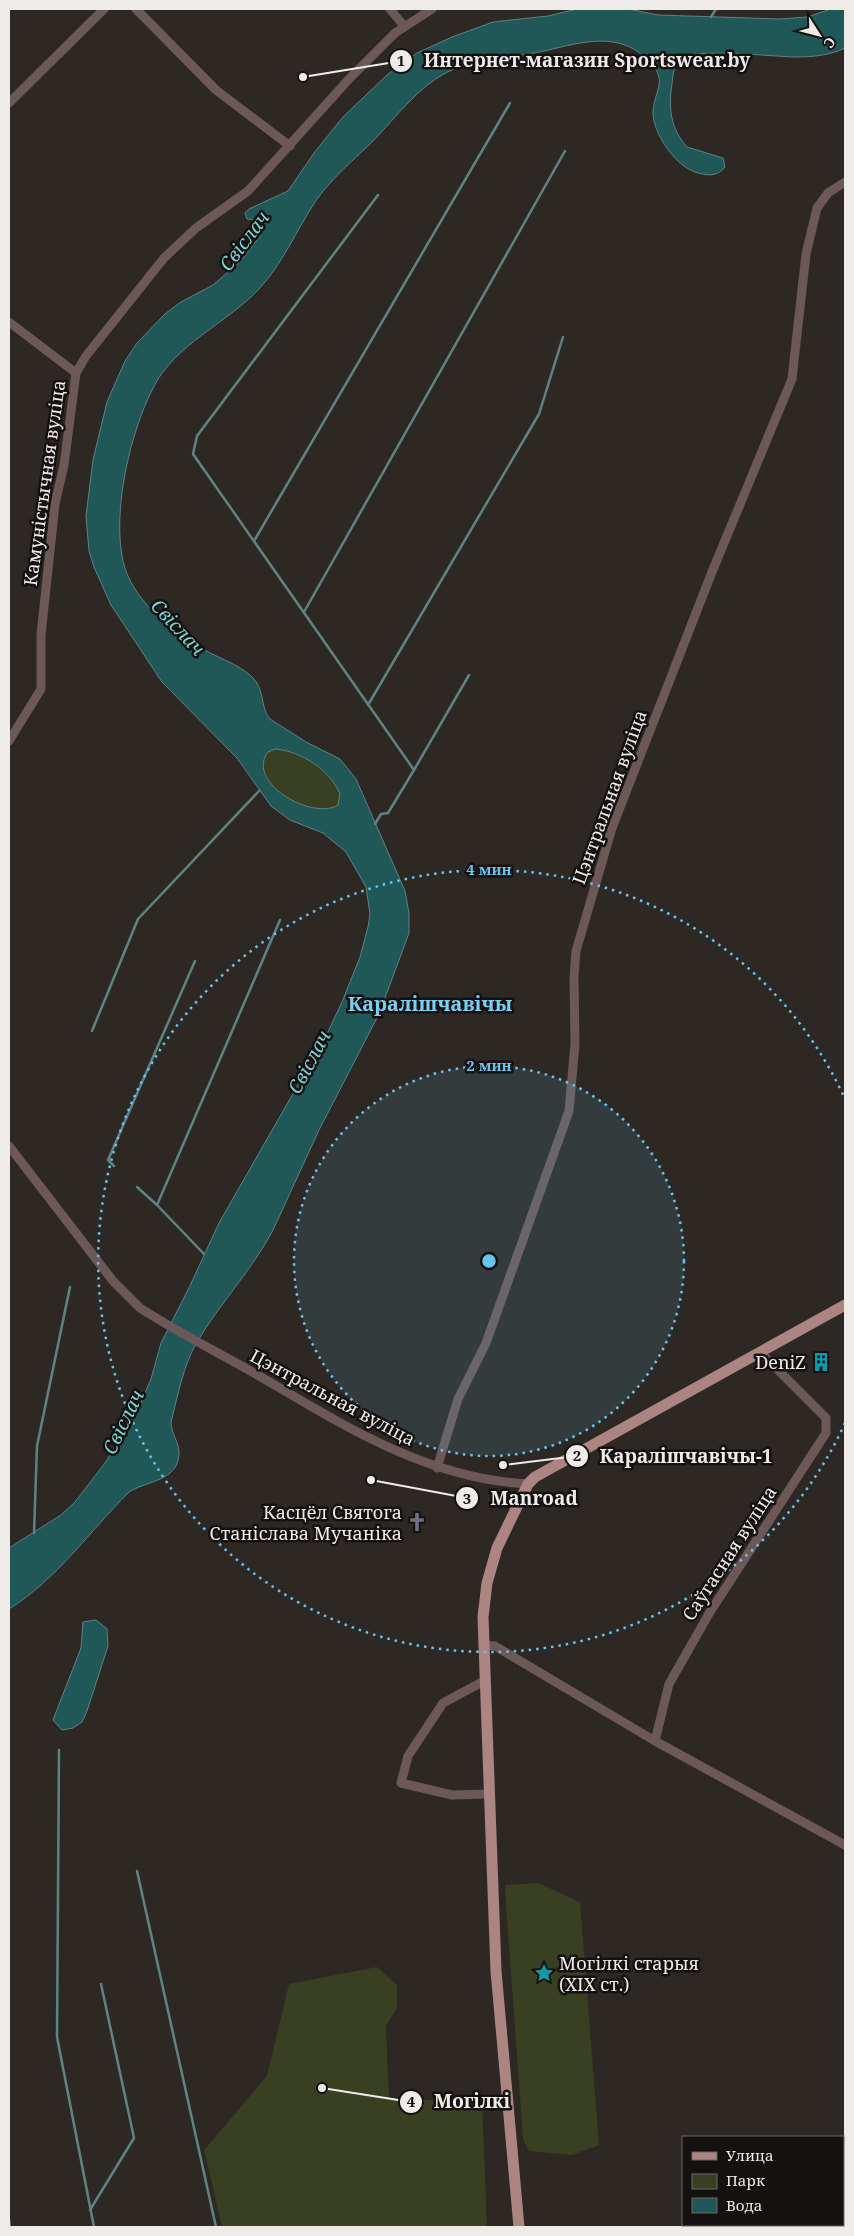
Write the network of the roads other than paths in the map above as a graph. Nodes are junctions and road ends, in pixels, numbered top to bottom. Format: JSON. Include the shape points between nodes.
{"nodes":[{"id":1,"x":104,"y":9,"type":"edge"},
{"id":2,"x":136,"y":9,"type":"edge"},
{"id":3,"x":390,"y":9,"type":"edge"},
{"id":4,"x":432,"y":9,"type":"edge"},
{"id":5,"x":404,"y":26,"type":"junction"},
{"id":6,"x":9,"y":103,"type":"edge"},
{"id":7,"x":290,"y":146,"type":"junction"},
{"id":8,"x":845,"y":182,"type":"edge"},
{"id":9,"x":9,"y":322,"type":"edge"},
{"id":10,"x":76,"y":373,"type":"junction"},
{"id":11,"x":9,"y":741,"type":"edge"},
{"id":12,"x":9,"y":1146,"type":"edge"},
{"id":13,"x":845,"y":1305,"type":"edge"},
{"id":14,"x":760,"y":1352,"type":"junction"},
{"id":15,"x":436,"y":1468,"type":"junction"},
{"id":16,"x":528,"y":1484,"type":"junction"},
{"id":17,"x":483,"y":1645,"type":"junction"},
{"id":18,"x":484,"y":1681,"type":"junction"},
{"id":19,"x":655,"y":1741,"type":"junction"},
{"id":20,"x":489,"y":1794,"type":"junction"},
{"id":21,"x":845,"y":1845,"type":"edge"},
{"id":22,"x":519,"y":2227,"type":"edge"}],
"edges":[{"from":1,"to":6,"type":"street"},
{"from":2,"to":7,"type":"street","via":[[216,90]]},
{"from":3,"to":5,"type":"street"},
{"from":4,"to":5,"type":"street","name":"Камуністычная вуліца"},
{"from":5,"to":7,"type":"street","name":"Камуністычная вуліца","via":[[348,79]]},
{"from":7,"to":10,"type":"street","name":"Камуністычная вуліца","via":[[248,191],[196,228],[153,269]]},
{"from":8,"to":15,"type":"street","name":"Цэнтральная вуліца","via":[[828,193],[817,208],[806,254],[792,379],[612,828],[576,951],[575,1044],[569,1111],[486,1343],[458,1399]]},
{"from":9,"to":10,"type":"street"},
{"from":10,"to":11,"type":"street","name":"Камуністычная вуліца","via":[[50,545],[41,635],[42,689]]},
{"from":12,"to":15,"type":"street","name":"Цэнтральная вуліца","via":[[129,1299],[151,1315],[377,1443]]},
{"from":13,"to":14,"type":"main road"},
{"from":14,"to":16,"type":"main road","via":[[552,1466]]},
{"from":14,"to":19,"type":"street","name":"Саўгасная вуліца","via":[[826,1418],[826,1433],[710,1612],[669,1684]]},
{"from":15,"to":16,"type":"street","name":"Цэнтральная вуліца","via":[[484,1480]]},
{"from":16,"to":17,"type":"main road","via":[[502,1535],[492,1566],[484,1600]]},
{"from":17,"to":18,"type":"main road"},
{"from":17,"to":19,"type":"street","via":[[495,1646]]},
{"from":18,"to":20,"type":"main road"},
{"from":18,"to":20,"type":"street","via":[[443,1703],[408,1756],[401,1783],[452,1796]]},
{"from":19,"to":21,"type":"street"},
{"from":20,"to":22,"type":"main road","via":[[496,1971]]}]}
